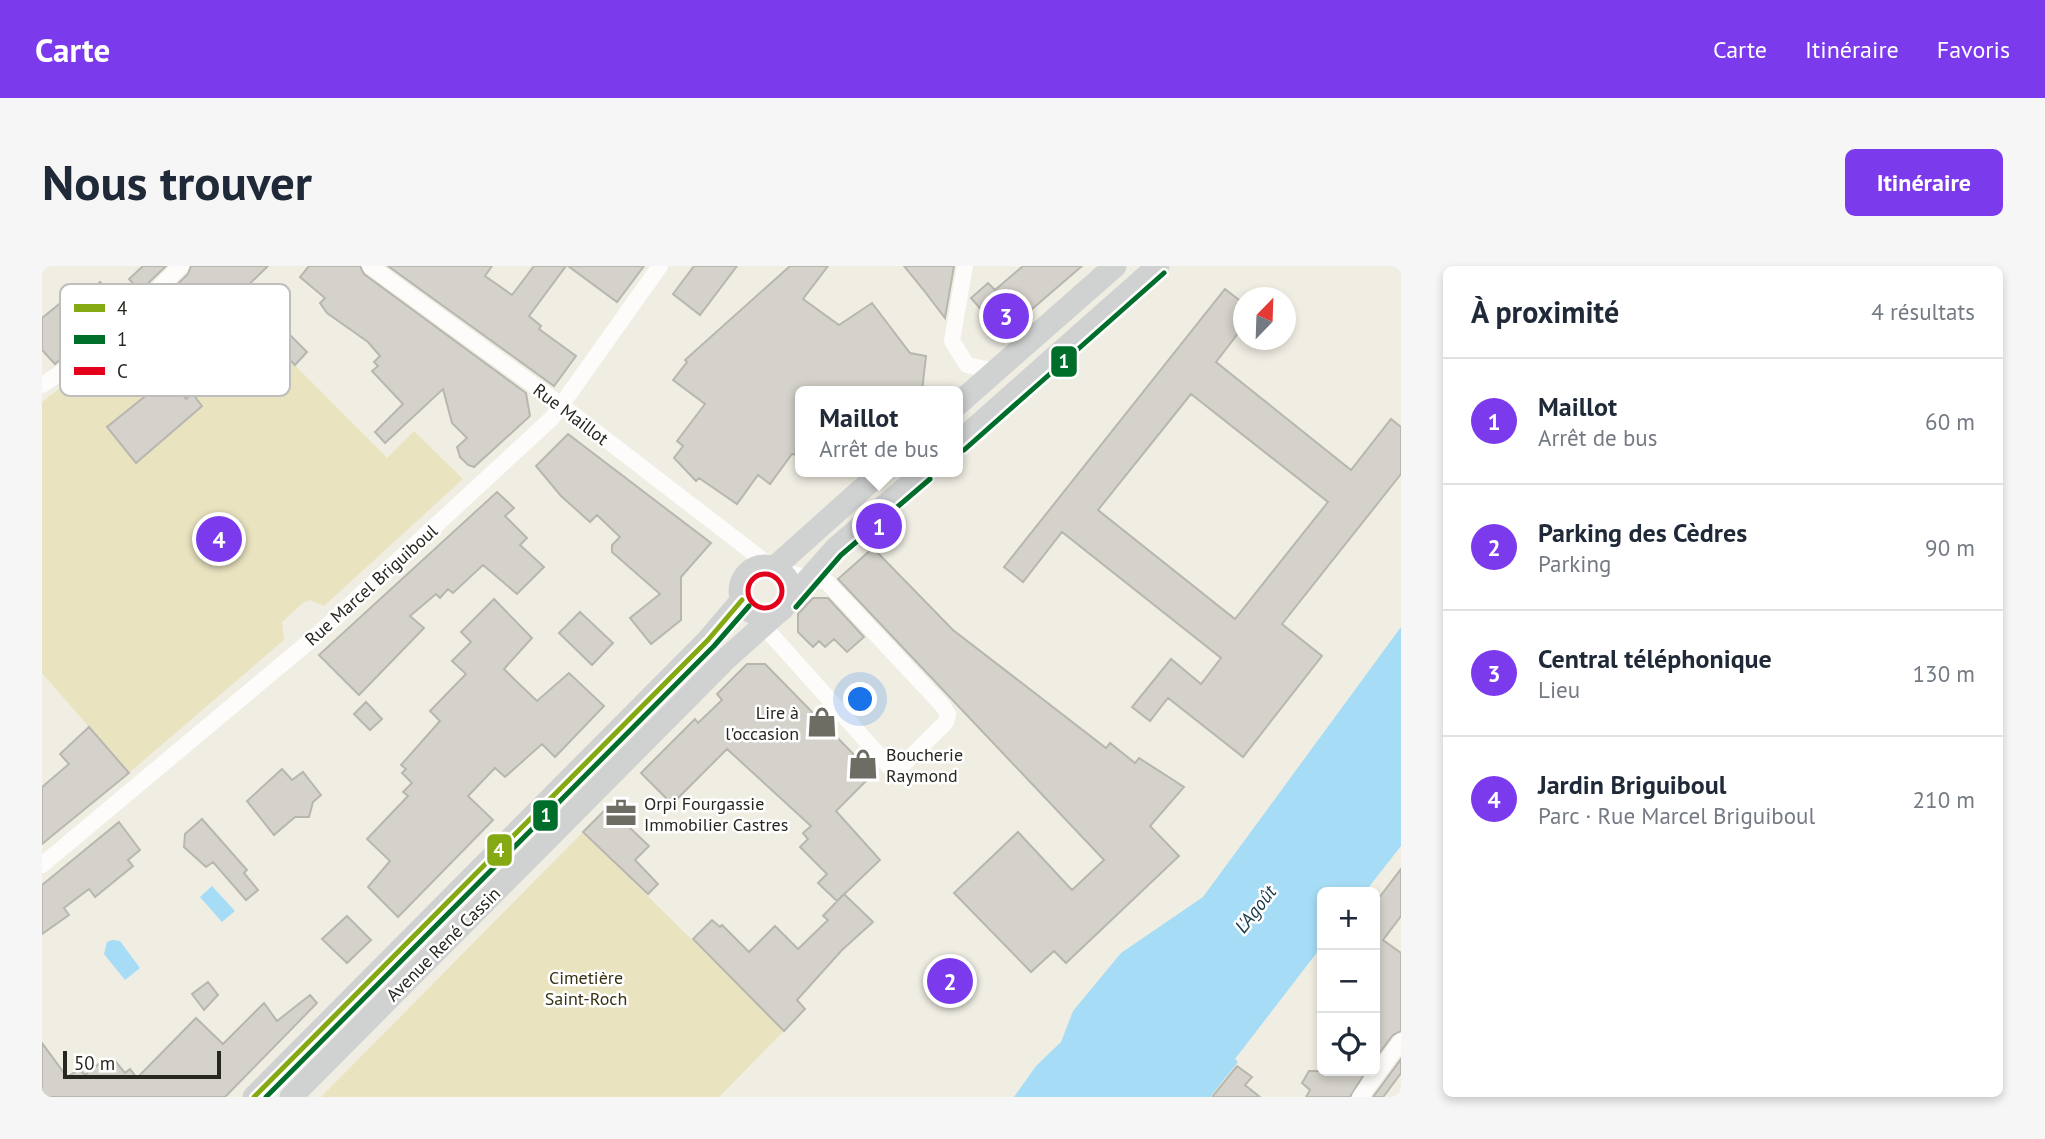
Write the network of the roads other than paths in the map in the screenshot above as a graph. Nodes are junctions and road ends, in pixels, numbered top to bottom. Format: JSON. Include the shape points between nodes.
{"nodes":[{"id":1,"x":181,"y":266,"type":"edge"},
{"id":2,"x":370,"y":266,"type":"edge"},
{"id":3,"x":660,"y":266,"type":"edge"},
{"id":4,"x":965,"y":266,"type":"edge"},
{"id":5,"x":1115,"y":266,"type":"edge"},
{"id":6,"x":1158,"y":266,"type":"edge"},
{"id":7,"x":163,"y":284,"type":"edge"},
{"id":8,"x":995,"y":371,"type":"junction"},
{"id":9,"x":60,"y":373,"type":"edge"},
{"id":10,"x":42,"y":385,"type":"edge"},
{"id":11,"x":963,"y":400,"type":"edge"},
{"id":12,"x":561,"y":405,"type":"junction"},
{"id":13,"x":963,"y":439,"type":"edge"},
{"id":14,"x":875,"y":477,"type":"edge"},
{"id":15,"x":919,"y":477,"type":"edge"},
{"id":16,"x":775,"y":568,"type":"junction"},
{"id":17,"x":818,"y":580,"type":"junction"},
{"id":18,"x":764,"y":611,"type":"junction"},
{"id":19,"x":42,"y":865,"type":"edge"},
{"id":20,"x":1401,"y":1041,"type":"edge"},
{"id":21,"x":254,"y":1097,"type":"edge"},
{"id":22,"x":291,"y":1097,"type":"edge"},
{"id":23,"x":1360,"y":1097,"type":"edge"}],
"edges":[{"from":1,"to":7,"type":"street"},
{"from":2,"to":12,"type":"street","name":"Rue Maillot"},
{"from":3,"to":12,"type":"street","name":"Rue Marcel Briguiboul"},
{"from":4,"to":8,"type":"street","via":[[952,341],[967,365]]},
{"from":5,"to":8,"type":"main road"},
{"from":6,"to":13,"type":"main road"},
{"from":8,"to":11,"type":"main road"},
{"from":9,"to":10,"type":"street"},
{"from":12,"to":16,"type":"street","name":"Rue Maillot"},
{"from":12,"to":19,"type":"street","name":"Rue Marcel Briguiboul","via":[[317,635]]},
{"from":14,"to":16,"type":"main road"},
{"from":15,"to":17,"type":"main road","via":[[828,556]]},
{"from":16,"to":17,"type":"street"},
{"from":16,"to":18,"type":"main road","via":[[790,584]]},
{"from":16,"to":18,"type":"main road","via":[[760,566],[745,575],[740,591]]},
{"from":17,"to":18,"type":"main road"},
{"from":17,"to":18,"type":"street","via":[[948,713],[946,722],[895,773]]},
{"from":18,"to":21,"type":"main road","name":"Avenue René Cassin","via":[[708,640]]},
{"from":18,"to":22,"type":"main road","name":"Avenue René Cassin"},
{"from":20,"to":23,"type":"street"}]}
